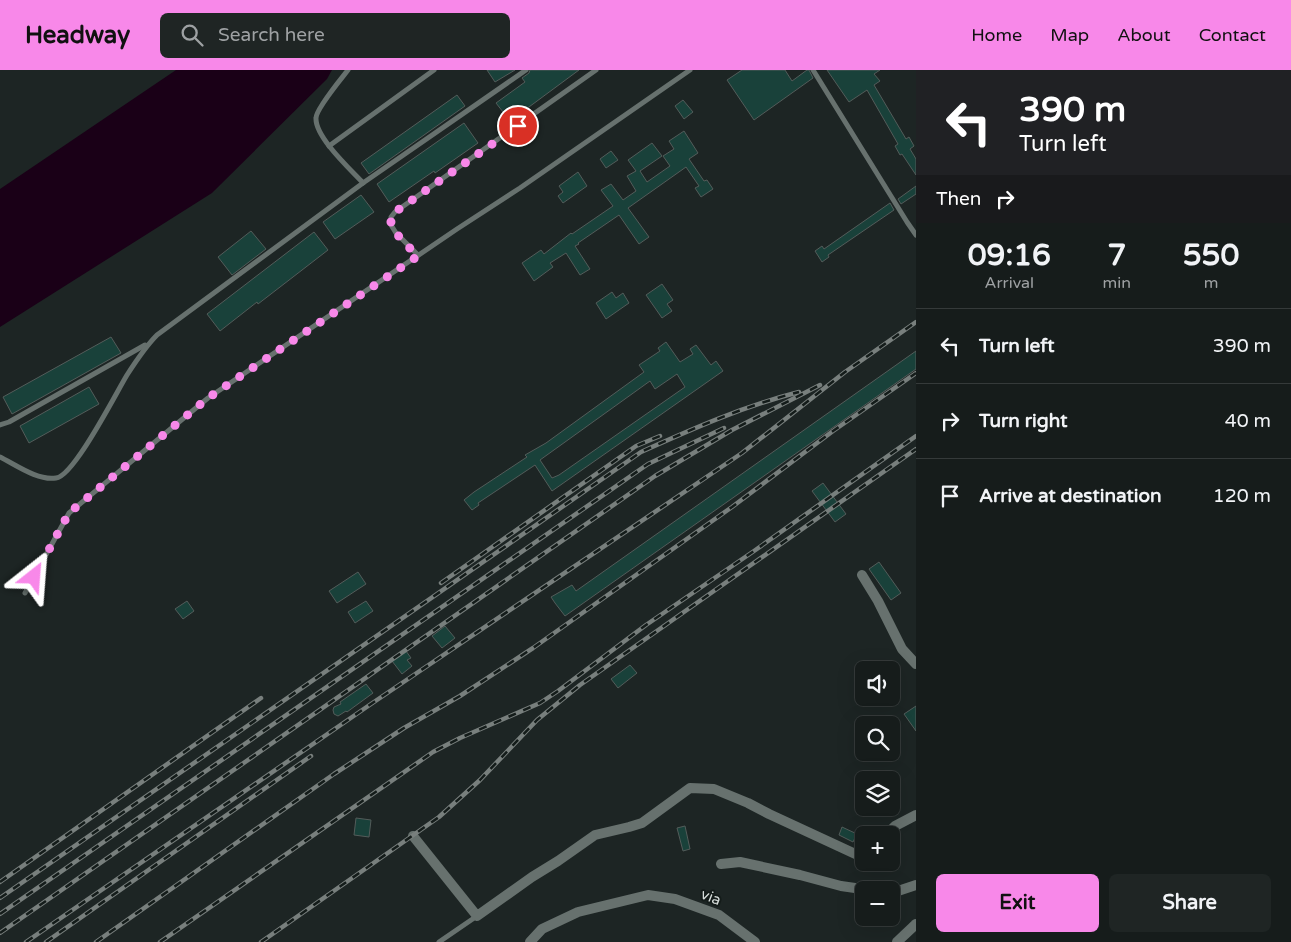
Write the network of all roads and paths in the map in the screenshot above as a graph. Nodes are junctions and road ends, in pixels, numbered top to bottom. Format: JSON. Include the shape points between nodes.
{"nodes":[{"id":1,"x":348,"y":70,"type":"edge"},
{"id":2,"x":434,"y":70,"type":"edge"},
{"id":3,"x":526,"y":70,"type":"edge"},
{"id":4,"x":596,"y":70,"type":"edge"},
{"id":5,"x":690,"y":70,"type":"edge"},
{"id":6,"x":812,"y":70,"type":"edge"},
{"id":7,"x":328,"y":146,"type":"junction"},
{"id":8,"x":363,"y":183,"type":"junction"},
{"id":9,"x":916,"y":234,"type":"edge"},
{"id":10,"x":418,"y":256,"type":"junction"},
{"id":11,"x":148,"y":344,"type":"junction"},
{"id":12,"x":0,"y":426,"type":"edge"},
{"id":13,"x":0,"y":456,"type":"edge"},
{"id":14,"x":862,"y":575,"type":"dead end"},
{"id":15,"x":26,"y":593,"type":"dead end"},
{"id":16,"x":916,"y":664,"type":"edge"},
{"id":17,"x":916,"y":815,"type":"edge"},
{"id":18,"x":894,"y":826,"type":"edge"},
{"id":19,"x":413,"y":836,"type":"dead end"},
{"id":20,"x":855,"y":854,"type":"edge"},
{"id":21,"x":721,"y":864,"type":"dead end"},
{"id":22,"x":916,"y":885,"type":"edge"},
{"id":23,"x":855,"y":888,"type":"edge"},
{"id":24,"x":900,"y":890,"type":"edge"},
{"id":25,"x":477,"y":916,"type":"junction"},
{"id":26,"x":916,"y":924,"type":"edge"},
{"id":27,"x":439,"y":942,"type":"edge"},
{"id":28,"x":530,"y":942,"type":"edge"},
{"id":29,"x":755,"y":942,"type":"edge"},
{"id":30,"x":897,"y":942,"type":"edge"}],
"edges":[{"from":1,"to":7,"type":"lane","via":[[316,117],[318,130]]},
{"from":2,"to":7,"type":"lane"},
{"from":3,"to":8,"type":"lane"},
{"from":4,"to":10,"type":"lane","via":[[395,212],[391,225]]},
{"from":5,"to":10,"type":"lane"},
{"from":6,"to":9,"type":"lane"},
{"from":7,"to":8,"type":"lane"},
{"from":8,"to":11,"type":"lane"},
{"from":10,"to":15,"type":"lane","via":[[208,398],[69,513]]},
{"from":11,"to":12,"type":"lane"},
{"from":11,"to":13,"type":"lane","via":[[68,472],[59,478],[42,478]]},
{"from":14,"to":16,"type":"street","via":[[902,649]]},
{"from":17,"to":18,"type":"street"},
{"from":19,"to":25,"type":"street"},
{"from":20,"to":25,"type":"street","via":[[714,788],[690,788],[642,822],[595,835]]},
{"from":21,"to":23,"type":"street","via":[[740,862]]},
{"from":22,"to":24,"type":"street"},
{"from":25,"to":27,"type":"lane"},
{"from":26,"to":30,"type":"street"},
{"from":28,"to":29,"type":"street","name":"via","via":[[542,929],[578,912],[648,895],[675,899],[719,916]]}]}
